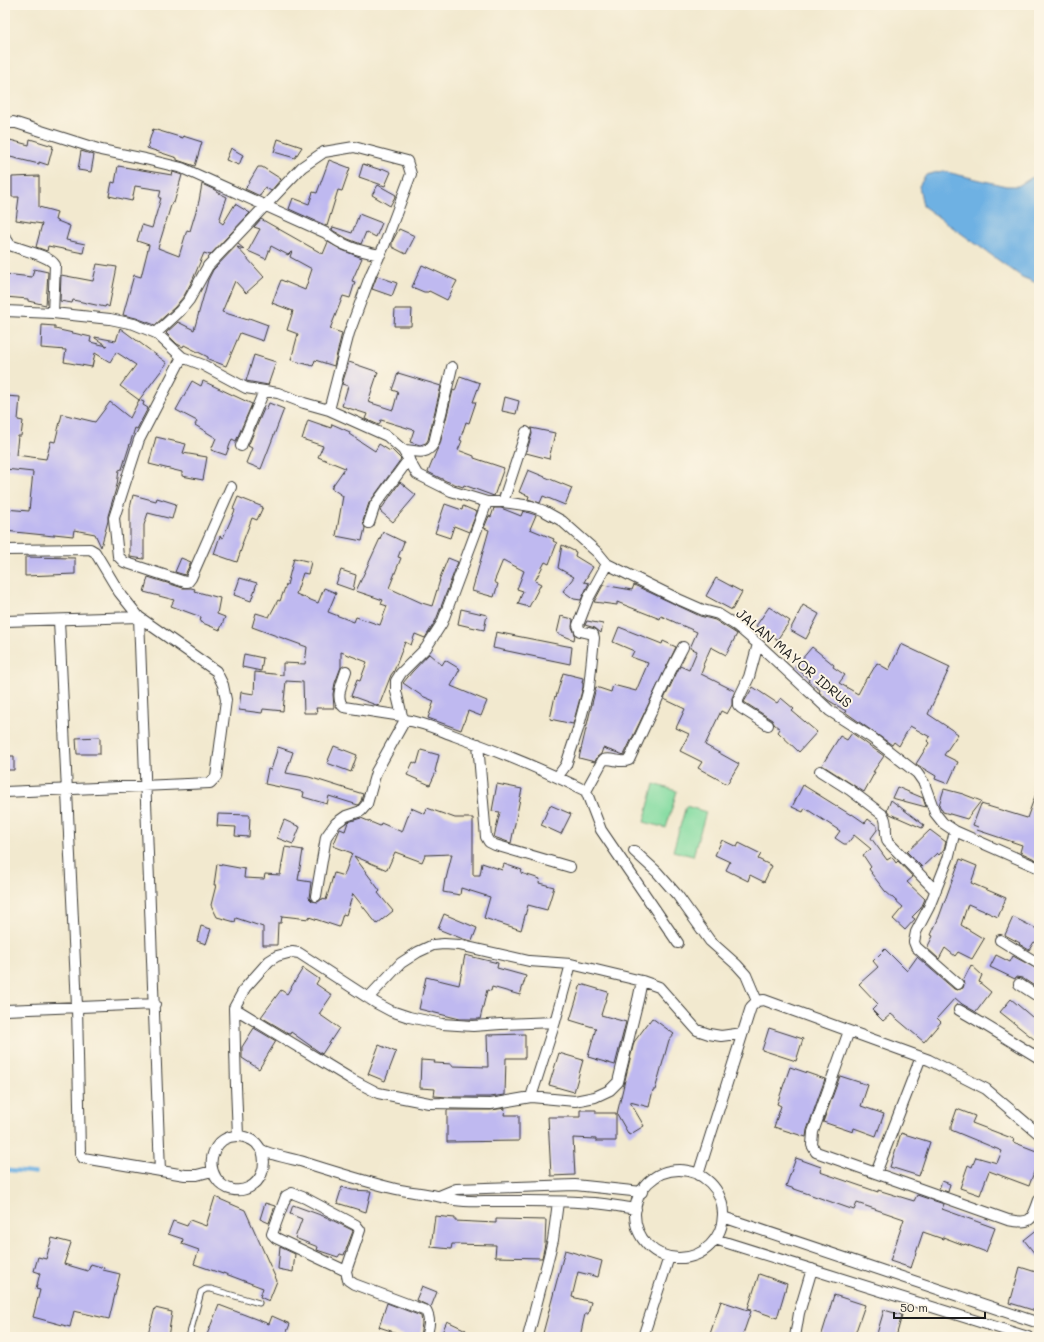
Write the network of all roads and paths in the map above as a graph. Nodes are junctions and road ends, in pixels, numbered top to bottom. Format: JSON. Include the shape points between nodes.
{"nodes":[{"id":1,"x":5,"y":125,"type":"edge"},
{"id":2,"x":266,"y":205,"type":"junction"},
{"id":3,"x":5,"y":237,"type":"edge"},
{"id":4,"x":380,"y":255,"type":"junction"},
{"id":5,"x":5,"y":311,"type":"edge"},
{"id":6,"x":53,"y":313,"type":"junction"},
{"id":7,"x":156,"y":333,"type":"junction"},
{"id":8,"x":182,"y":357,"type":"junction"},
{"id":9,"x":452,"y":368,"type":"dead end"},
{"id":10,"x":264,"y":391,"type":"junction"},
{"id":11,"x":329,"y":410,"type":"junction"},
{"id":12,"x":526,"y":432,"type":"dead end"},
{"id":13,"x":241,"y":446,"type":"dead end"},
{"id":14,"x":403,"y":450,"type":"junction"},
{"id":15,"x":409,"y":459,"type":"junction"},
{"id":16,"x":231,"y":487,"type":"dead end"},
{"id":17,"x":487,"y":502,"type":"junction"},
{"id":18,"x":503,"y":502,"type":"junction"},
{"id":19,"x":369,"y":523,"type":"dead end"},
{"id":20,"x":5,"y":550,"type":"edge"},
{"id":21,"x":607,"y":564,"type":"junction"},
{"id":22,"x":139,"y":617,"type":"junction"},
{"id":23,"x":59,"y":620,"type":"junction"},
{"id":24,"x":5,"y":621,"type":"edge"},
{"id":25,"x":758,"y":644,"type":"junction"},
{"id":26,"x":683,"y":647,"type":"dead end"},
{"id":27,"x":346,"y":671,"type":"dead end"},
{"id":28,"x":404,"y":718,"type":"junction"},
{"id":29,"x":768,"y":725,"type":"dead end"},
{"id":30,"x":478,"y":744,"type":"junction"},
{"id":31,"x":820,"y":771,"type":"dead end"},
{"id":32,"x":558,"y":776,"type":"junction"},
{"id":33,"x":146,"y":785,"type":"junction"},
{"id":34,"x":66,"y":790,"type":"junction"},
{"id":35,"x":586,"y":791,"type":"junction"},
{"id":36,"x":5,"y":792,"type":"edge"},
{"id":37,"x":955,"y":831,"type":"junction"},
{"id":38,"x":634,"y":851,"type":"dead end"},
{"id":39,"x":1038,"y":866,"type":"edge"},
{"id":40,"x":570,"y":867,"type":"dead end"},
{"id":41,"x":935,"y":890,"type":"junction"},
{"id":42,"x":316,"y":896,"type":"dead end"},
{"id":43,"x":1000,"y":940,"type":"dead end"},
{"id":44,"x":678,"y":943,"type":"dead end"},
{"id":45,"x":571,"y":964,"type":"junction"},
{"id":46,"x":1039,"y":964,"type":"edge"},
{"id":47,"x":642,"y":981,"type":"junction"},
{"id":48,"x":958,"y":984,"type":"dead end"},
{"id":49,"x":1019,"y":984,"type":"dead end"},
{"id":50,"x":1039,"y":996,"type":"edge"},
{"id":51,"x":368,"y":998,"type":"junction"},
{"id":52,"x":757,"y":1001,"type":"junction"},
{"id":53,"x":155,"y":1004,"type":"junction"},
{"id":54,"x":76,"y":1006,"type":"junction"},
{"id":55,"x":234,"y":1008,"type":"junction"},
{"id":56,"x":5,"y":1010,"type":"edge"},
{"id":57,"x":959,"y":1010,"type":"dead end"},
{"id":58,"x":555,"y":1022,"type":"junction"},
{"id":59,"x":849,"y":1031,"type":"junction"},
{"id":60,"x":743,"y":1033,"type":"junction"},
{"id":61,"x":921,"y":1057,"type":"junction"},
{"id":62,"x":1039,"y":1058,"type":"edge"},
{"id":63,"x":531,"y":1097,"type":"junction"},
{"id":64,"x":1039,"y":1134,"type":"edge"},
{"id":65,"x":238,"y":1136,"type":"junction"},
{"id":66,"x":262,"y":1150,"type":"junction"},
{"id":67,"x":160,"y":1171,"type":"junction"},
{"id":68,"x":212,"y":1171,"type":"junction"},
{"id":69,"x":876,"y":1173,"type":"junction"},
{"id":70,"x":698,"y":1175,"type":"junction"},
{"id":71,"x":642,"y":1192,"type":"junction"},
{"id":72,"x":439,"y":1196,"type":"junction"},
{"id":73,"x":1039,"y":1200,"type":"edge"},
{"id":74,"x":558,"y":1202,"type":"junction"},
{"id":75,"x":636,"y":1209,"type":"junction"},
{"id":76,"x":723,"y":1217,"type":"junction"},
{"id":77,"x":715,"y":1239,"type":"junction"},
{"id":78,"x":669,"y":1257,"type":"junction"},
{"id":79,"x":812,"y":1269,"type":"junction"},
{"id":80,"x":346,"y":1271,"type":"junction"},
{"id":81,"x":259,"y":1303,"type":"dead end"},
{"id":82,"x":1039,"y":1322,"type":"edge"},
{"id":83,"x":1002,"y":1333,"type":"edge"},
{"id":84,"x":188,"y":1337,"type":"edge"},
{"id":85,"x":426,"y":1337,"type":"edge"},
{"id":86,"x":528,"y":1337,"type":"edge"},
{"id":87,"x":643,"y":1337,"type":"edge"},
{"id":88,"x":795,"y":1337,"type":"edge"},
{"id":89,"x":1028,"y":1337,"type":"edge"}],
"edges":[{"from":1,"to":2,"type":"street","via":[[13,122],[101,150],[182,168]]},
{"from":2,"to":4,"type":"street","via":[[326,233],[338,242]]},
{"from":2,"to":4,"type":"street","via":[[302,167],[324,152],[354,147],[407,161],[412,174]]},
{"from":2,"to":7,"type":"street","via":[[208,266],[189,300]]},
{"from":3,"to":6,"type":"street","via":[[10,245],[53,261]]},
{"from":4,"to":11,"type":"street","via":[[349,333]]},
{"from":5,"to":6,"type":"street","name":"JALAN MAYOR IDRUS"},
{"from":6,"to":7,"type":"street","name":"JALAN MAYOR IDRUS","via":[[110,319],[134,324]]},
{"from":7,"to":8,"type":"street","name":"JALAN MAYOR IDRUS"},
{"from":8,"to":10,"type":"street","name":"JALAN MAYOR IDRUS","via":[[246,388]]},
{"from":8,"to":16,"type":"street","via":[[139,440],[114,518],[118,556],[121,560],[188,582]]},
{"from":9,"to":14,"type":"street","via":[[434,443],[430,450]]},
{"from":10,"to":11,"type":"street","name":"JALAN MAYOR IDRUS","via":[[278,393]]},
{"from":10,"to":13,"type":"street"},
{"from":11,"to":14,"type":"street","name":"JALAN MAYOR IDRUS","via":[[387,436]]},
{"from":12,"to":18,"type":"street"},
{"from":14,"to":15,"type":"street","name":"JALAN MAYOR IDRUS"},
{"from":15,"to":17,"type":"street","name":"JALAN MAYOR IDRUS","via":[[417,474],[451,491]]},
{"from":15,"to":19,"type":"street","via":[[375,505]]},
{"from":17,"to":18,"type":"street","name":"JALAN MAYOR IDRUS"},
{"from":17,"to":28,"type":"street","via":[[442,623],[426,648],[396,680],[396,691]]},
{"from":18,"to":21,"type":"street","name":"JALAN MAYOR IDRUS","via":[[531,506],[562,521]]},
{"from":20,"to":22,"type":"street","via":[[90,549],[95,552],[119,592]]},
{"from":21,"to":25,"type":"street","name":"JALAN MAYOR IDRUS","via":[[678,599],[718,614]]},
{"from":21,"to":32,"type":"street","via":[[588,599],[578,625],[580,631],[590,632],[594,638],[589,688],[566,765]]},
{"from":22,"to":23,"type":"street"},
{"from":22,"to":33,"type":"street"},
{"from":22,"to":33,"type":"street","via":[[216,671],[223,684],[226,700],[216,777],[213,781],[198,784]]},
{"from":23,"to":24,"type":"street"},
{"from":23,"to":34,"type":"street"},
{"from":25,"to":29,"type":"street","via":[[738,705]]},
{"from":25,"to":37,"type":"street","name":"JALAN MAYOR IDRUS","via":[[830,711],[872,738],[917,773],[924,783],[935,813],[943,823]]},
{"from":26,"to":35,"type":"street","via":[[629,760],[603,760]]},
{"from":27,"to":28,"type":"street","via":[[340,704],[344,707]]},
{"from":28,"to":30,"type":"street"},
{"from":28,"to":42,"type":"street","via":[[376,772],[367,804],[361,811],[336,822],[326,837]]},
{"from":30,"to":32,"type":"street"},
{"from":30,"to":40,"type":"street","via":[[486,837],[489,842]]},
{"from":31,"to":41,"type":"street","via":[[884,815],[888,842]]},
{"from":32,"to":35,"type":"street"},
{"from":33,"to":34,"type":"street"},
{"from":33,"to":53,"type":"street"},
{"from":34,"to":36,"type":"street"},
{"from":34,"to":54,"type":"street"},
{"from":35,"to":44,"type":"street","via":[[601,830]]},
{"from":37,"to":39,"type":"street","name":"JALAN MAYOR IDRUS"},
{"from":37,"to":41,"type":"street","via":[[948,860]]},
{"from":38,"to":52,"type":"street","via":[[678,896],[710,941],[746,975]]},
{"from":41,"to":48,"type":"street","via":[[914,942],[916,947]]},
{"from":43,"to":46,"type":"street"},
{"from":45,"to":47,"type":"street"},
{"from":45,"to":51,"type":"street","via":[[529,961],[459,945],[433,945],[401,963]]},
{"from":45,"to":58,"type":"street"},
{"from":47,"to":60,"type":"street","via":[[659,987],[697,1030],[720,1036]]},
{"from":47,"to":63,"type":"street","via":[[618,1082],[610,1090],[595,1097],[576,1101]]},
{"from":49,"to":50,"type":"street"},
{"from":51,"to":55,"type":"street","via":[[299,953],[292,952],[269,961],[245,988]]},
{"from":51,"to":58,"type":"street","via":[[391,1011],[442,1024],[473,1026]]},
{"from":52,"to":59,"type":"street","via":[[764,1000]]},
{"from":52,"to":60,"type":"street","via":[[751,1006]]},
{"from":53,"to":54,"type":"street"},
{"from":53,"to":67,"type":"street"},
{"from":54,"to":56,"type":"street"},
{"from":54,"to":67,"type":"street","via":[[80,1153],[83,1158],[89,1160]]},
{"from":55,"to":63,"type":"street","via":[[378,1093],[429,1103],[491,1104]]},
{"from":55,"to":65,"type":"street"},
{"from":57,"to":62,"type":"street"},
{"from":58,"to":63,"type":"street"},
{"from":59,"to":61,"type":"street"},
{"from":59,"to":69,"type":"street","via":[[813,1132],[812,1145],[816,1152]]},
{"from":60,"to":70,"type":"street"},
{"from":61,"to":64,"type":"street","via":[[986,1089]]},
{"from":61,"to":69,"type":"street"},
{"from":65,"to":66,"type":"street","via":[[248,1138]]},
{"from":65,"to":68,"type":"street","via":[[224,1139],[214,1150]]},
{"from":66,"to":68,"type":"street","via":[[265,1166],[262,1174],[255,1183],[244,1189],[228,1188],[221,1184]]},
{"from":66,"to":72,"type":"street","via":[[396,1189]]},
{"from":67,"to":68,"type":"street","via":[[184,1176]]},
{"from":69,"to":73,"type":"street","via":[[1008,1220],[1029,1220],[1034,1216]]},
{"from":70,"to":71,"type":"street","via":[[688,1171],[667,1172],[652,1180]]},
{"from":70,"to":76,"type":"street","via":[[706,1179],[717,1192]]},
{"from":71,"to":72,"type":"street","via":[[575,1185],[456,1189]]},
{"from":71,"to":75,"type":"street"},
{"from":72,"to":74,"type":"street","via":[[456,1200]]},
{"from":74,"to":75,"type":"street","via":[[594,1203]]},
{"from":74,"to":86,"type":"street","via":[[553,1240]]},
{"from":75,"to":78,"type":"street","via":[[637,1227],[646,1243]]},
{"from":76,"to":77,"type":"street"},
{"from":76,"to":82,"type":"street"},
{"from":77,"to":78,"type":"street","via":[[705,1250],[692,1256]]},
{"from":77,"to":79,"type":"street"},
{"from":78,"to":87,"type":"street"},
{"from":79,"to":83,"type":"street"},
{"from":79,"to":88,"type":"street"},
{"from":80,"to":80,"type":"street","via":[[272,1234],[286,1196],[292,1193],[356,1225],[360,1230]]},
{"from":80,"to":85,"type":"street","via":[[348,1280],[354,1284],[426,1311],[430,1318]]},
{"from":81,"to":84,"type":"lane","via":[[206,1289],[201,1292]]},
{"from":83,"to":89,"type":"street"}]}
